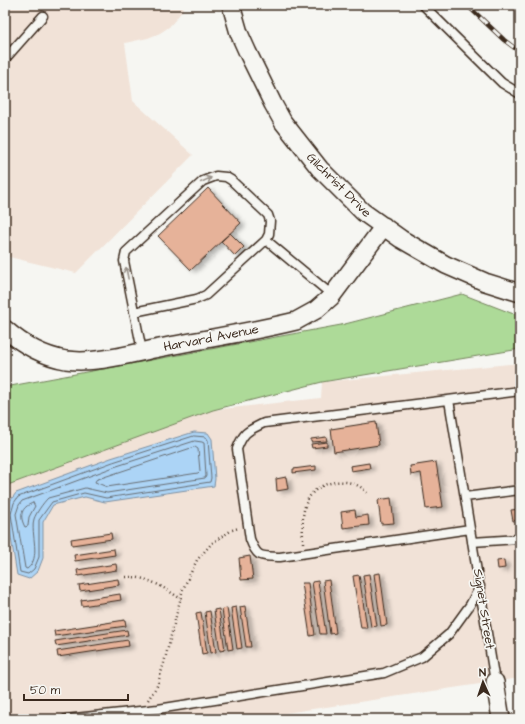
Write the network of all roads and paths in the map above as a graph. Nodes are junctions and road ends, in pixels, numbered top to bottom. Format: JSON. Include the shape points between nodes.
{"nodes":[{"id":1,"x":231,"y":5,"type":"edge"},
{"id":2,"x":423,"y":5,"type":"edge"},
{"id":3,"x":43,"y":16,"type":"dead end"},
{"id":4,"x":5,"y":59,"type":"edge"},
{"id":5,"x":520,"y":94,"type":"edge"},
{"id":6,"x":384,"y":226,"type":"junction"},
{"id":7,"x":266,"y":240,"type":"junction"},
{"id":8,"x":520,"y":292,"type":"edge"},
{"id":9,"x":332,"y":295,"type":"junction"},
{"id":10,"x":134,"y":312,"type":"junction"},
{"id":11,"x":5,"y":329,"type":"edge"},
{"id":12,"x":142,"y":351,"type":"junction"},
{"id":13,"x":520,"y":391,"type":"edge"},
{"id":14,"x":449,"y":400,"type":"junction"},
{"id":15,"x":520,"y":490,"type":"edge"},
{"id":16,"x":367,"y":493,"type":"dead end"},
{"id":17,"x":465,"y":497,"type":"junction"},
{"id":18,"x":248,"y":526,"type":"junction"},
{"id":19,"x":470,"y":529,"type":"junction"},
{"id":20,"x":520,"y":539,"type":"edge"},
{"id":21,"x":472,"y":544,"type":"junction"},
{"id":22,"x":303,"y":554,"type":"junction"},
{"id":23,"x":126,"y":577,"type":"dead end"},
{"id":24,"x":480,"y":586,"type":"junction"},
{"id":25,"x":181,"y":599,"type":"junction"},
{"id":26,"x":495,"y":682,"type":"joint"},
{"id":27,"x":141,"y":710,"type":"junction"},
{"id":28,"x":66,"y":719,"type":"edge"},
{"id":29,"x":501,"y":719,"type":"edge"}],
"edges":[{"from":1,"to":6,"type":"street","name":"Gilchrist Drive","via":[[248,53],[283,122],[320,169],[363,212]]},
{"from":2,"to":5,"type":"lane","via":[[502,84]]},
{"from":3,"to":4,"type":"lane"},
{"from":6,"to":8,"type":"street","name":"Gilchrist Drive","via":[[446,265],[485,282]]},
{"from":6,"to":9,"type":"street","name":"Harvard Avenue"},
{"from":7,"to":9,"type":"lane"},
{"from":7,"to":10,"type":"lane","via":[[201,298]]},
{"from":10,"to":7,"type":"lane","one_way":true,"via":[[124,261],[126,252],[203,181],[220,176],[231,180],[268,215],[270,227]]},
{"from":9,"to":12,"type":"street","name":"Harvard Avenue","via":[[316,310],[296,321]]},
{"from":10,"to":12,"type":"lane"},
{"from":11,"to":12,"type":"street","name":"Harvard Avenue","via":[[32,349],[67,360],[91,360]]},
{"from":13,"to":14,"type":"lane"},
{"from":14,"to":17,"type":"lane","name":"Signet Street"},
{"from":14,"to":18,"type":"lane","via":[[264,423],[247,431],[237,449]]},
{"from":15,"to":17,"type":"lane"},
{"from":16,"to":22,"type":"path","via":[[353,483],[341,482],[316,489],[307,500],[302,520]]},
{"from":17,"to":19,"type":"lane","name":"Signet Street"},
{"from":18,"to":22,"type":"lane","via":[[254,551],[263,556]]},
{"from":18,"to":25,"type":"path","via":[[232,530],[212,543],[197,560]]},
{"from":19,"to":21,"type":"lane","name":"Signet Street"},
{"from":19,"to":22,"type":"lane"},
{"from":20,"to":21,"type":"lane"},
{"from":21,"to":24,"type":"lane","name":"Signet Street"},
{"from":23,"to":25,"type":"path","via":[[152,581]]},
{"from":24,"to":26,"type":"lane","name":"Signet Street"},
{"from":24,"to":27,"type":"lane","via":[[449,634],[422,657],[384,673]]},
{"from":25,"to":27,"type":"path","via":[[157,686]]},
{"from":26,"to":29,"type":"street","name":"Signet Street"},
{"from":27,"to":28,"type":"lane"}]}
